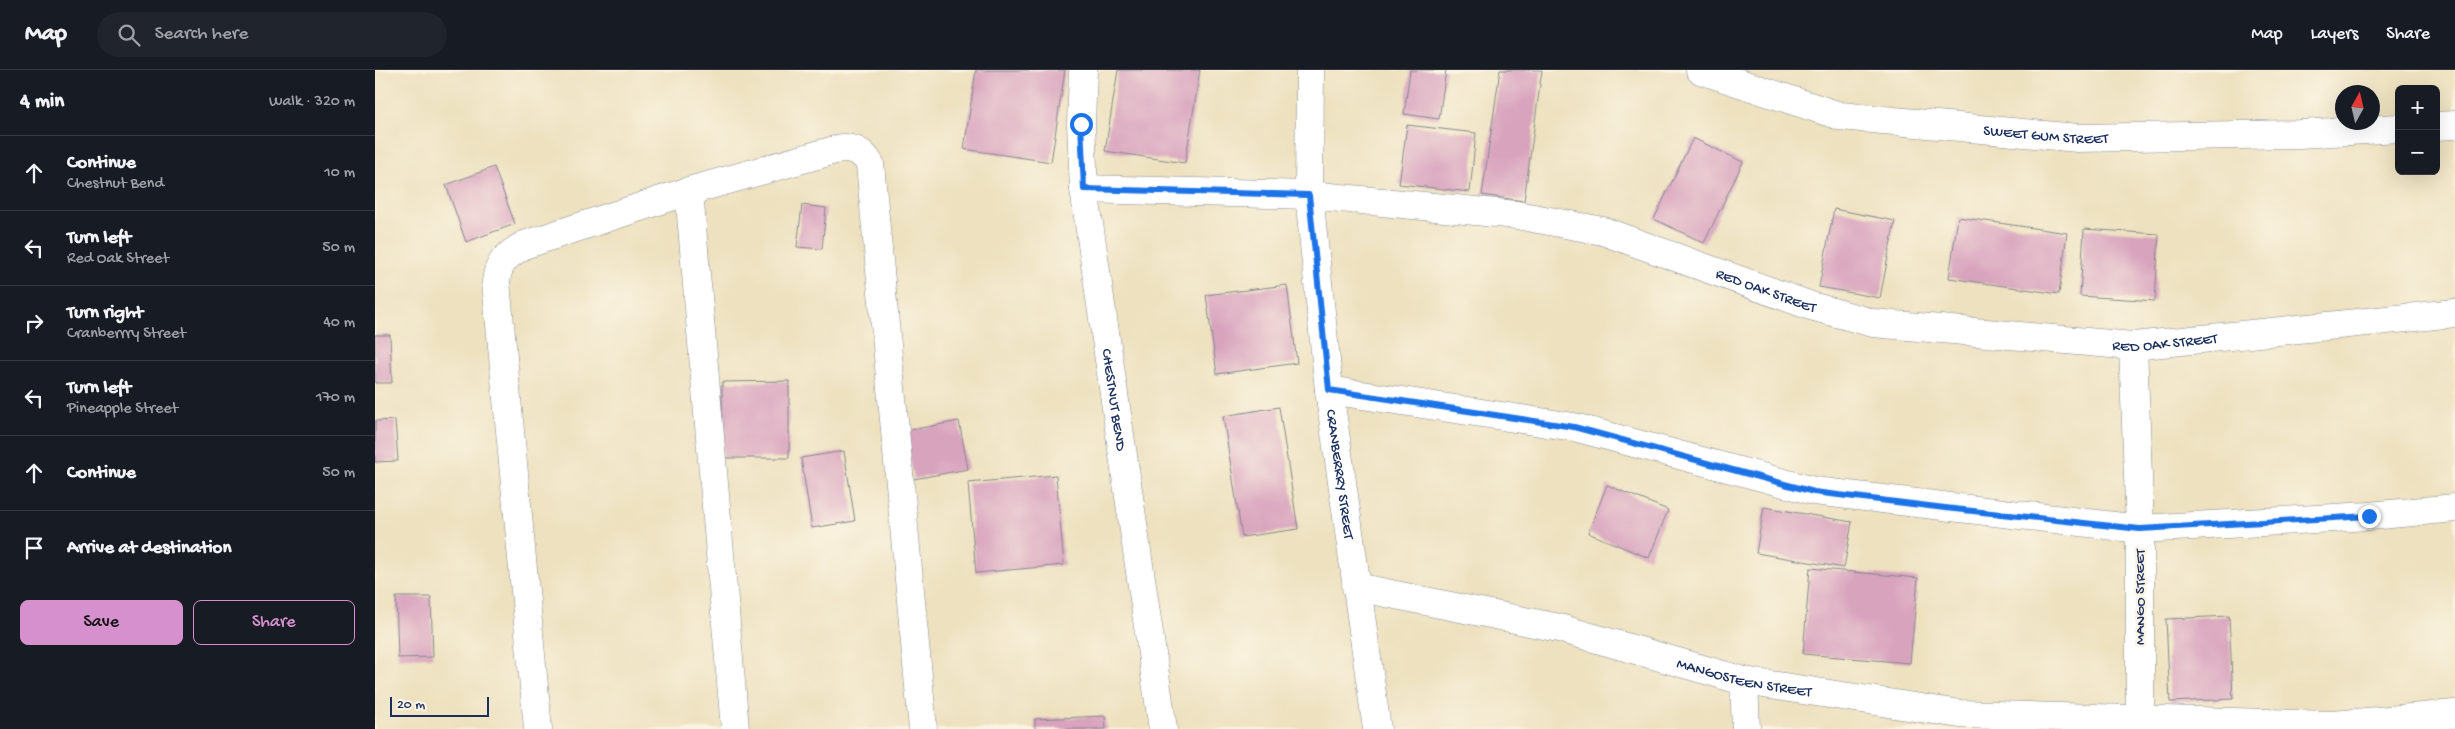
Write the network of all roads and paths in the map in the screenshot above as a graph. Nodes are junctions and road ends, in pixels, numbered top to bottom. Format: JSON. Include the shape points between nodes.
{"nodes":[{"id":1,"x":1083,"y":70,"type":"edge"},
{"id":2,"x":1310,"y":70,"type":"edge"},
{"id":3,"x":1700,"y":70,"type":"edge"},
{"id":4,"x":2455,"y":125,"type":"edge"},
{"id":5,"x":2440,"y":126,"type":"edge"},
{"id":6,"x":2395,"y":128,"type":"edge"},
{"id":7,"x":1084,"y":189,"type":"junction"},
{"id":8,"x":689,"y":191,"type":"junction"},
{"id":9,"x":1309,"y":195,"type":"junction"},
{"id":10,"x":2455,"y":313,"type":"edge"},
{"id":11,"x":2133,"y":346,"type":"junction"},
{"id":12,"x":1329,"y":390,"type":"junction"},
{"id":13,"x":2455,"y":508,"type":"edge"},
{"id":14,"x":2140,"y":529,"type":"junction"},
{"id":15,"x":1356,"y":588,"type":"junction"},
{"id":16,"x":1744,"y":681,"type":"junction"},
{"id":17,"x":2455,"y":714,"type":"edge"},
{"id":18,"x":1960,"y":721,"type":"edge"},
{"id":19,"x":2139,"y":725,"type":"edge"},
{"id":20,"x":2333,"y":727,"type":"edge"},
{"id":21,"x":538,"y":729,"type":"edge"},
{"id":22,"x":735,"y":729,"type":"edge"},
{"id":23,"x":923,"y":729,"type":"edge"},
{"id":24,"x":1163,"y":729,"type":"edge"},
{"id":25,"x":1377,"y":729,"type":"edge"},
{"id":26,"x":1746,"y":729,"type":"edge"}],
"edges":[{"from":1,"to":7,"type":"street","name":"CHESTNUT BEND"},
{"from":2,"to":9,"type":"street","name":"CRANBERRRY STREET"},
{"from":3,"to":6,"type":"street","name":"SWEET GUM STREET","via":[[1840,116],[2078,138],[2299,134]]},
{"from":4,"to":5,"type":"street"},
{"from":7,"to":9,"type":"street","name":"RED OAK STREET"},
{"from":7,"to":24,"type":"street","name":"CHESTNUT BEND"},
{"from":8,"to":21,"type":"street","via":[[524,245],[504,258],[497,269]]},
{"from":8,"to":22,"type":"street"},
{"from":8,"to":23,"type":"street","via":[[842,148],[859,152],[870,164]]},
{"from":9,"to":11,"type":"street","name":"RED OAK STREET","via":[[1517,215],[1603,230],[1811,306],[1873,324]]},
{"from":9,"to":12,"type":"street","name":"CRANBERRRY STREET"},
{"from":10,"to":11,"type":"street","name":"RED OAK STREET"},
{"from":11,"to":14,"type":"street","name":"MANGO STREET"},
{"from":12,"to":14,"type":"street","via":[[1574,427],[1814,492]]},
{"from":12,"to":15,"type":"street","name":"CRANBERRRY STREET"},
{"from":13,"to":14,"type":"street"},
{"from":14,"to":19,"type":"street","name":"MANGO STREET"},
{"from":15,"to":16,"type":"street","name":"MANGOSTEEN STREET","via":[[1559,628]]},
{"from":15,"to":25,"type":"street","name":"CRANBERRRY STREET"},
{"from":16,"to":18,"type":"street","name":"MANGOSTEEN STREET"},
{"from":16,"to":26,"type":"street"},
{"from":17,"to":20,"type":"street","name":"MANGOSTEEN STREET"},
{"from":18,"to":19,"type":"street","name":"MANGOSTEEN STREET"},
{"from":19,"to":20,"type":"street","name":"MANGOSTEEN STREET"}]}
